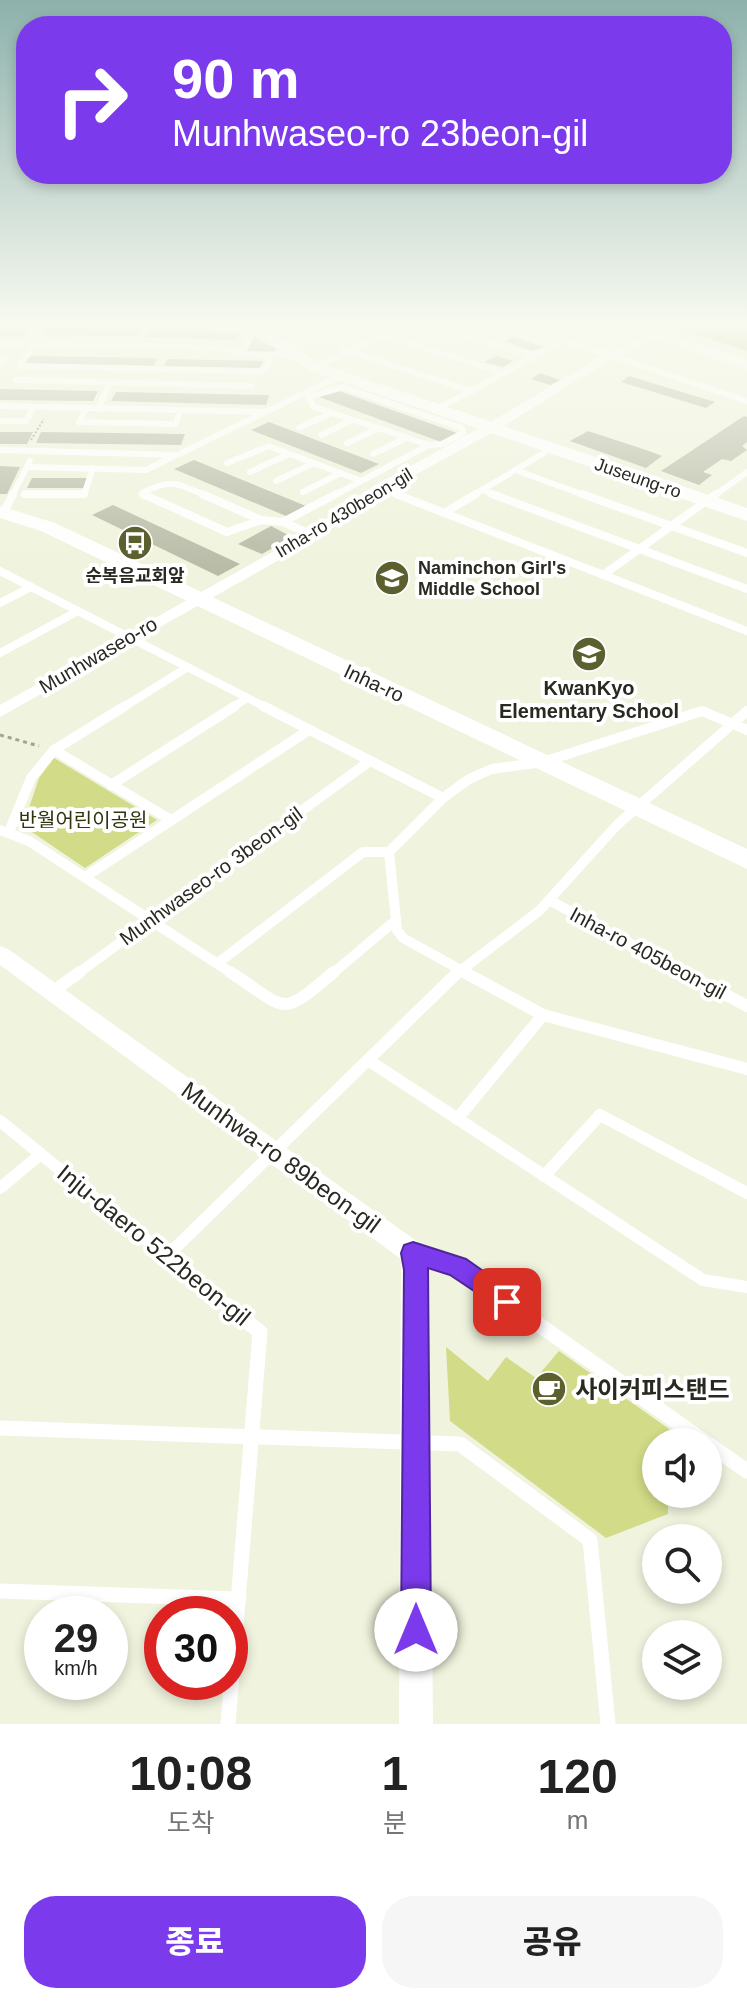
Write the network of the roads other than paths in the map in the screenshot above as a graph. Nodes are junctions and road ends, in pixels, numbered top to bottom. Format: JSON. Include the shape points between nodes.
{"nodes":[{"id":1,"x":15,"y":406,"type":"edge"},
{"id":2,"x":277,"y":406,"type":"edge"},
{"id":3,"x":314,"y":406,"type":"edge"},
{"id":4,"x":396,"y":406,"type":"edge"},
{"id":5,"x":430,"y":406,"type":"edge"},
{"id":6,"x":442,"y":406,"type":"edge"},
{"id":7,"x":526,"y":406,"type":"edge"},
{"id":8,"x":34,"y":407,"type":"junction"},
{"id":9,"x":86,"y":409,"type":"junction"},
{"id":10,"x":98,"y":409,"type":"joint"},
{"id":11,"x":437,"y":409,"type":"junction"},
{"id":12,"x":180,"y":410,"type":"junction"},
{"id":13,"x":265,"y":412,"type":"junction"},
{"id":14,"x":331,"y":413,"type":"junction"},
{"id":15,"x":352,"y":420,"type":"junction"},
{"id":16,"x":0,"y":421,"type":"edge"},
{"id":17,"x":492,"y":427,"type":"junction"},
{"id":18,"x":299,"y":428,"type":"dead end"},
{"id":19,"x":379,"y":428,"type":"junction"},
{"id":20,"x":321,"y":435,"type":"dead end"},
{"id":21,"x":406,"y":438,"type":"junction"},
{"id":22,"x":347,"y":443,"type":"dead end"},
{"id":23,"x":429,"y":445,"type":"junction"},
{"id":24,"x":552,"y":448,"type":"junction"},
{"id":25,"x":0,"y":450,"type":"edge"},
{"id":26,"x":30,"y":452,"type":"junction"},
{"id":27,"x":289,"y":454,"type":"junction"},
{"id":28,"x":373,"y":454,"type":"dead end"},
{"id":29,"x":177,"y":455,"type":"junction"},
{"id":30,"x":227,"y":463,"type":"dead end"},
{"id":31,"x":314,"y":463,"type":"junction"},
{"id":32,"x":27,"y":467,"type":"junction"},
{"id":33,"x":93,"y":468,"type":"junction"},
{"id":34,"x":515,"y":470,"type":"junction"},
{"id":35,"x":250,"y":472,"type":"dead end"},
{"id":36,"x":341,"y":473,"type":"junction"},
{"id":37,"x":745,"y":476,"type":"edge"},
{"id":38,"x":276,"y":481,"type":"dead end"},
{"id":39,"x":361,"y":481,"type":"junction"},
{"id":40,"x":381,"y":488,"type":"junction"},
{"id":41,"x":482,"y":490,"type":"junction"},
{"id":42,"x":303,"y":492,"type":"dead end"},
{"id":43,"x":25,"y":494,"type":"dead end"},
{"id":44,"x":705,"y":501,"type":"junction"},
{"id":45,"x":2,"y":512,"type":"edge"},
{"id":46,"x":444,"y":513,"type":"junction"},
{"id":47,"x":747,"y":515,"type":"edge"},
{"id":48,"x":261,"y":520,"type":"junction"},
{"id":49,"x":283,"y":522,"type":"junction"},
{"id":50,"x":671,"y":526,"type":"junction"},
{"id":51,"x":313,"y":535,"type":"junction"},
{"id":52,"x":639,"y":549,"type":"junction"},
{"id":53,"x":747,"y":553,"type":"edge"},
{"id":54,"x":0,"y":571,"type":"edge"},
{"id":55,"x":603,"y":575,"type":"junction"},
{"id":56,"x":31,"y":587,"type":"junction"},
{"id":57,"x":747,"y":589,"type":"edge"},
{"id":58,"x":196,"y":599,"type":"junction"},
{"id":59,"x":0,"y":603,"type":"edge"},
{"id":60,"x":78,"y":611,"type":"junction"},
{"id":61,"x":747,"y":631,"type":"edge"},
{"id":62,"x":130,"y":637,"type":"junction"},
{"id":63,"x":0,"y":653,"type":"edge"},
{"id":64,"x":188,"y":667,"type":"junction"},
{"id":65,"x":247,"y":698,"type":"junction"},
{"id":66,"x":747,"y":711,"type":"edge"},
{"id":67,"x":0,"y":712,"type":"edge"},
{"id":68,"x":733,"y":724,"type":"junction"},
{"id":69,"x":309,"y":730,"type":"junction"},
{"id":70,"x":747,"y":730,"type":"edge"},
{"id":71,"x":54,"y":750,"type":"junction"},
{"id":72,"x":370,"y":761,"type":"junction"},
{"id":73,"x":543,"y":762,"type":"junction"},
{"id":74,"x":111,"y":785,"type":"junction"},
{"id":75,"x":443,"y":798,"type":"junction"},
{"id":76,"x":640,"y":809,"type":"junction"},
{"id":77,"x":171,"y":820,"type":"junction"},
{"id":78,"x":4,"y":831,"type":"edge"},
{"id":79,"x":389,"y":852,"type":"junction"},
{"id":80,"x":747,"y":860,"type":"edge"},
{"id":81,"x":85,"y":877,"type":"junction"},
{"id":82,"x":549,"y":900,"type":"junction"},
{"id":83,"x":151,"y":920,"type":"junction"},
{"id":84,"x":396,"y":920,"type":"junction"},
{"id":85,"x":0,"y":954,"type":"edge"},
{"id":86,"x":218,"y":963,"type":"junction"},
{"id":87,"x":459,"y":971,"type":"junction"},
{"id":88,"x":52,"y":992,"type":"junction"},
{"id":89,"x":747,"y":1006,"type":"edge"},
{"id":90,"x":543,"y":1015,"type":"junction"},
{"id":91,"x":368,"y":1060,"type":"junction"},
{"id":92,"x":747,"y":1069,"type":"edge"},
{"id":93,"x":457,"y":1119,"type":"junction"},
{"id":94,"x":0,"y":1121,"type":"edge"},
{"id":95,"x":274,"y":1152,"type":"junction"},
{"id":96,"x":41,"y":1154,"type":"junction"},
{"id":97,"x":544,"y":1176,"type":"junction"},
{"id":98,"x":0,"y":1188,"type":"edge"},
{"id":99,"x":747,"y":1193,"type":"edge"},
{"id":100,"x":413,"y":1253,"type":"junction"},
{"id":101,"x":168,"y":1255,"type":"junction"},
{"id":102,"x":747,"y":1287,"type":"edge"},
{"id":103,"x":0,"y":1428,"type":"edge"},
{"id":104,"x":686,"y":1428,"type":"edge"},
{"id":105,"x":253,"y":1437,"type":"junction"},
{"id":106,"x":416,"y":1443,"type":"junction"},
{"id":107,"x":722,"y":1454,"type":"edge"},
{"id":108,"x":747,"y":1471,"type":"edge"},
{"id":109,"x":0,"y":1591,"type":"edge"},
{"id":110,"x":149,"y":1596,"type":"edge"},
{"id":111,"x":239,"y":1596,"type":"edge"},
{"id":112,"x":230,"y":1700,"type":"edge"},
{"id":113,"x":228,"y":1724,"type":"edge"},
{"id":114,"x":416,"y":1724,"type":"edge"},
{"id":115,"x":608,"y":1724,"type":"edge"}],
"edges":[{"from":1,"to":8,"type":"lane"},
{"from":2,"to":13,"type":"lane"},
{"from":3,"to":14,"type":"lane"},
{"from":4,"to":23,"type":"lane","via":[[463,431],[442,444]]},
{"from":5,"to":11,"type":"main road","name":"Juseung-ro"},
{"from":6,"to":11,"type":"lane"},
{"from":7,"to":17,"type":"street","name":"Inha-ro 430beon-gil"},
{"from":8,"to":9,"type":"lane"},
{"from":8,"to":16,"type":"lane","via":[[26,421]]},
{"from":9,"to":10,"type":"lane"},
{"from":9,"to":12,"type":"lane","via":[[79,422],[176,424]]},
{"from":10,"to":12,"type":"lane"},
{"from":11,"to":17,"type":"main road","name":"Juseung-ro"},
{"from":12,"to":13,"type":"lane"},
{"from":13,"to":29,"type":"lane"},
{"from":14,"to":15,"type":"lane"},
{"from":14,"to":18,"type":"lane"},
{"from":15,"to":19,"type":"lane"},
{"from":15,"to":20,"type":"lane"},
{"from":17,"to":24,"type":"main road","name":"Juseung-ro"},
{"from":17,"to":40,"type":"street","name":"Inha-ro 430beon-gil"},
{"from":19,"to":21,"type":"lane"},
{"from":19,"to":22,"type":"lane"},
{"from":21,"to":23,"type":"lane"},
{"from":21,"to":28,"type":"lane"},
{"from":23,"to":39,"type":"lane"},
{"from":24,"to":34,"type":"lane"},
{"from":24,"to":44,"type":"main road","name":"Juseung-ro"},
{"from":25,"to":26,"type":"lane"},
{"from":26,"to":29,"type":"lane"},
{"from":26,"to":32,"type":"lane"},
{"from":27,"to":30,"type":"lane","via":[[262,446]]},
{"from":27,"to":31,"type":"lane"},
{"from":27,"to":35,"type":"lane"},
{"from":29,"to":33,"type":"lane","via":[[146,470]]},
{"from":31,"to":36,"type":"lane"},
{"from":31,"to":38,"type":"lane"},
{"from":32,"to":33,"type":"lane"},
{"from":32,"to":45,"type":"lane"},
{"from":33,"to":43,"type":"lane","via":[[84,495]]},
{"from":34,"to":41,"type":"lane"},
{"from":34,"to":50,"type":"lane"},
{"from":36,"to":39,"type":"lane"},
{"from":36,"to":42,"type":"lane"},
{"from":37,"to":44,"type":"lane"},
{"from":39,"to":49,"type":"lane"},
{"from":40,"to":46,"type":"lane"},
{"from":40,"to":51,"type":"street","name":"Inha-ro 430beon-gil"},
{"from":41,"to":46,"type":"lane"},
{"from":41,"to":52,"type":"lane"},
{"from":44,"to":47,"type":"main road","name":"Juseung-ro"},
{"from":44,"to":50,"type":"lane"},
{"from":45,"to":58,"type":"main road","name":"Inha-ro","via":[[48,527]]},
{"from":46,"to":55,"type":"lane"},
{"from":48,"to":48,"type":"lane","via":[[227,532],[142,493],[164,482],[177,483]]},
{"from":48,"to":49,"type":"lane"},
{"from":49,"to":51,"type":"lane"},
{"from":50,"to":52,"type":"lane"},
{"from":50,"to":53,"type":"lane"},
{"from":51,"to":58,"type":"street","name":"Inha-ro 430beon-gil"},
{"from":52,"to":55,"type":"lane"},
{"from":52,"to":57,"type":"lane"},
{"from":54,"to":56,"type":"lane"},
{"from":55,"to":61,"type":"lane"},
{"from":56,"to":59,"type":"lane"},
{"from":56,"to":60,"type":"lane"},
{"from":58,"to":62,"type":"street","name":"Munhwaseo-ro"},
{"from":58,"to":73,"type":"main road","name":"Inha-ro"},
{"from":60,"to":62,"type":"lane"},
{"from":60,"to":63,"type":"lane"},
{"from":62,"to":64,"type":"lane"},
{"from":62,"to":67,"type":"street","name":"Munhwaseo-ro"},
{"from":64,"to":65,"type":"lane"},
{"from":64,"to":71,"type":"lane"},
{"from":65,"to":69,"type":"lane"},
{"from":65,"to":74,"type":"lane"},
{"from":66,"to":68,"type":"lane","name":"Inha-ro 405beon-gil"},
{"from":68,"to":70,"type":"lane"},
{"from":68,"to":73,"type":"lane","via":[[702,711]]},
{"from":68,"to":76,"type":"lane","name":"Inha-ro 405beon-gil"},
{"from":69,"to":72,"type":"lane"},
{"from":69,"to":77,"type":"lane"},
{"from":71,"to":74,"type":"lane"},
{"from":71,"to":78,"type":"lane","via":[[31,778]]},
{"from":72,"to":75,"type":"lane"},
{"from":72,"to":83,"type":"lane","name":"Munhwaseo-ro 3beon-gil"},
{"from":73,"to":75,"type":"lane","via":[[492,769]]},
{"from":73,"to":76,"type":"main road","name":"Inha-ro"},
{"from":74,"to":77,"type":"lane"},
{"from":75,"to":79,"type":"lane"},
{"from":76,"to":80,"type":"main road","name":"Inha-ro"},
{"from":76,"to":82,"type":"lane","name":"Inha-ro 405beon-gil","via":[[617,825]]},
{"from":77,"to":81,"type":"lane"},
{"from":78,"to":81,"type":"lane"},
{"from":79,"to":84,"type":"lane"},
{"from":79,"to":86,"type":"lane","via":[[363,852]]},
{"from":81,"to":83,"type":"lane"},
{"from":82,"to":87,"type":"lane","name":"Inha-ro 405beon-gil"},
{"from":82,"to":89,"type":"lane","name":"Inha-ro 405beon-gil"},
{"from":83,"to":86,"type":"lane"},
{"from":83,"to":88,"type":"lane","name":"Munhwaseo-ro 3beon-gil"},
{"from":84,"to":86,"type":"lane","via":[[294,1005],[283,1006]]},
{"from":84,"to":87,"type":"lane","via":[[403,938]]},
{"from":85,"to":88,"type":"street","name":"Munhwa-ro 89beon-gil"},
{"from":87,"to":90,"type":"lane"},
{"from":87,"to":91,"type":"lane","name":"Inha-ro 405beon-gil"},
{"from":88,"to":95,"type":"street","name":"Munhwa-ro 89beon-gil"},
{"from":90,"to":92,"type":"lane"},
{"from":90,"to":93,"type":"lane"},
{"from":91,"to":93,"type":"lane"},
{"from":91,"to":95,"type":"lane","name":"Inha-ro 405beon-gil"},
{"from":93,"to":97,"type":"lane"},
{"from":94,"to":96,"type":"lane","name":"Inju-daero 522beon-gil"},
{"from":95,"to":100,"type":"street","name":"Munhwa-ro 89beon-gil"},
{"from":95,"to":101,"type":"lane","name":"Inha-ro 405beon-gil"},
{"from":96,"to":98,"type":"lane","name":"Inju-daero 522beon-gil"},
{"from":96,"to":101,"type":"lane","name":"Inju-daero 522beon-gil"},
{"from":97,"to":99,"type":"lane","via":[[600,1115]]},
{"from":97,"to":102,"type":"lane","via":[[703,1280]]},
{"from":100,"to":104,"type":"lane","via":[[457,1267]]},
{"from":100,"to":106,"type":"street"},
{"from":101,"to":105,"type":"lane","name":"Inju-daero 522beon-gil","via":[[260,1332]]},
{"from":103,"to":105,"type":"lane"},
{"from":105,"to":106,"type":"lane"},
{"from":105,"to":111,"type":"lane","name":"Inju-daero 522beon-gil"},
{"from":106,"to":114,"type":"street"},
{"from":106,"to":115,"type":"lane","via":[[460,1444],[590,1540]]},
{"from":107,"to":108,"type":"lane"},
{"from":109,"to":110,"type":"lane"},
{"from":112,"to":113,"type":"lane","name":"Inju-daero 522beon-gil"}]}
